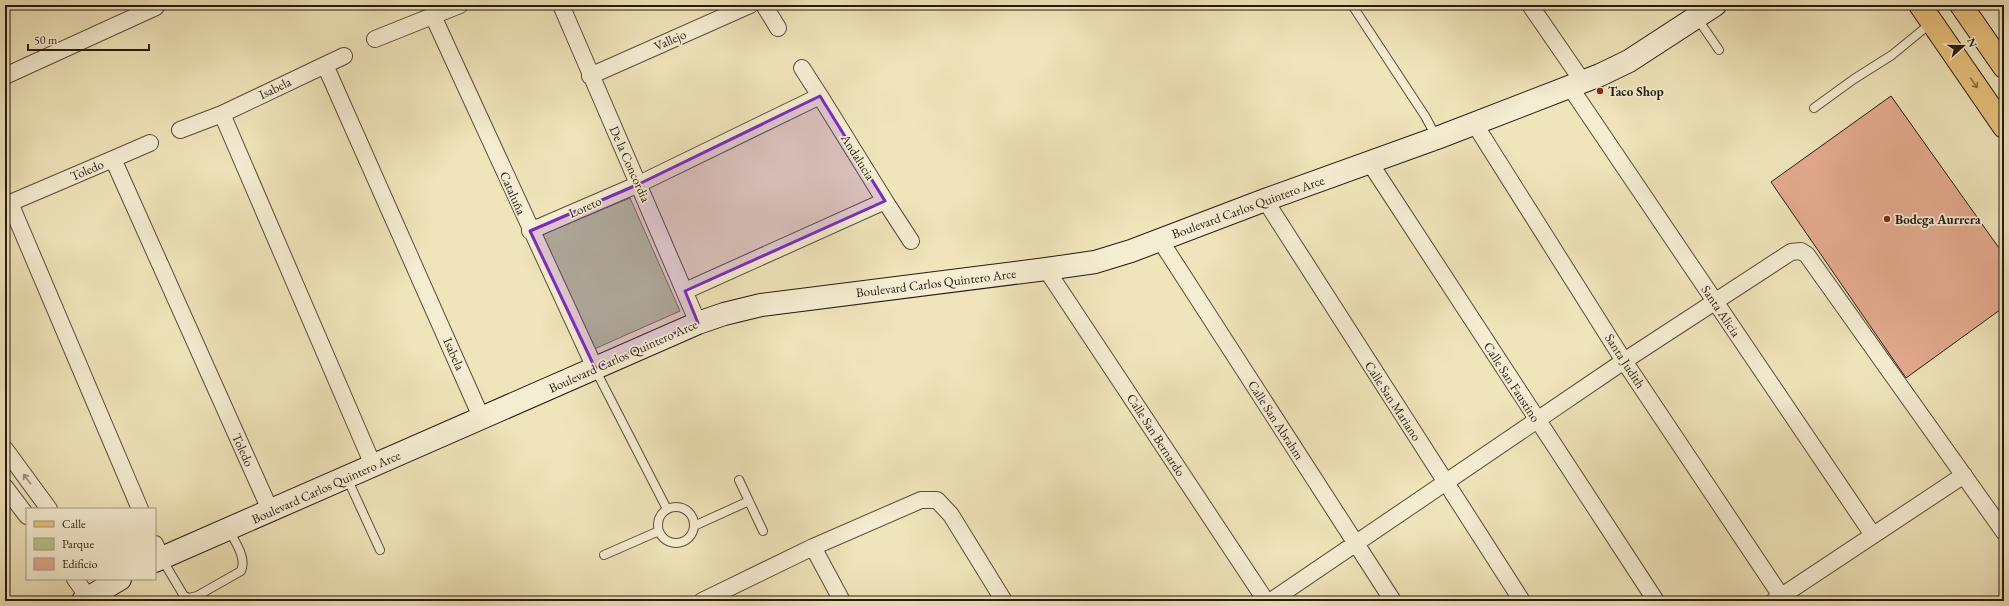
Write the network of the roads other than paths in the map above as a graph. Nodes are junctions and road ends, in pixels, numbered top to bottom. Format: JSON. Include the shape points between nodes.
{"nodes":[{"id":1,"x":460,"y":5,"type":"edge"},
{"id":2,"x":561,"y":5,"type":"edge"},
{"id":3,"x":750,"y":5,"type":"edge"},
{"id":4,"x":764,"y":5,"type":"edge"},
{"id":5,"x":1352,"y":5,"type":"edge"},
{"id":6,"x":1530,"y":5,"type":"edge"},
{"id":7,"x":1961,"y":5,"type":"edge"},
{"id":8,"x":157,"y":6,"type":"edge"},
{"id":9,"x":1704,"y":10,"type":"edge"},
{"id":10,"x":1926,"y":14,"type":"edge"},
{"id":11,"x":433,"y":16,"type":"junction"},
{"id":12,"x":778,"y":28,"type":"dead end"},
{"id":13,"x":375,"y":39,"type":"dead end"},
{"id":14,"x":1719,"y":50,"type":"dead end"},
{"id":15,"x":344,"y":56,"type":"dead end"},
{"id":16,"x":325,"y":65,"type":"junction"},
{"id":17,"x":2004,"y":67,"type":"edge"},
{"id":18,"x":802,"y":68,"type":"dead end"},
{"id":19,"x":5,"y":76,"type":"edge"},
{"id":20,"x":590,"y":76,"type":"junction"},
{"id":21,"x":1577,"y":84,"type":"junction"},
{"id":22,"x":820,"y":96,"type":"junction"},
{"id":23,"x":1814,"y":108,"type":"dead end"},
{"id":24,"x":222,"y":114,"type":"junction"},
{"id":25,"x":1474,"y":123,"type":"junction"},
{"id":26,"x":2004,"y":127,"type":"edge"},
{"id":27,"x":180,"y":130,"type":"dead end"},
{"id":28,"x":1437,"y":138,"type":"junction"},
{"id":29,"x":150,"y":143,"type":"dead end"},
{"id":30,"x":113,"y":159,"type":"junction"},
{"id":31,"x":1370,"y":163,"type":"junction"},
{"id":32,"x":639,"y":184,"type":"junction"},
{"id":33,"x":1265,"y":200,"type":"junction"},
{"id":34,"x":886,"y":201,"type":"junction"},
{"id":35,"x":8,"y":205,"type":"edge"},
{"id":36,"x":530,"y":231,"type":"junction"},
{"id":37,"x":1160,"y":240,"type":"junction"},
{"id":38,"x":911,"y":241,"type":"dead end"},
{"id":39,"x":1046,"y":269,"type":"junction"},
{"id":40,"x":685,"y":291,"type":"junction"},
{"id":41,"x":1715,"y":302,"type":"junction"},
{"id":42,"x":698,"y":323,"type":"junction"},
{"id":43,"x":1624,"y":360,"type":"junction"},
{"id":44,"x":595,"y":368,"type":"junction"},
{"id":45,"x":482,"y":418,"type":"junction"},
{"id":46,"x":1536,"y":420,"type":"junction"},
{"id":47,"x":5,"y":449,"type":"edge"},
{"id":48,"x":373,"y":465,"type":"junction"},
{"id":49,"x":1964,"y":475,"type":"junction"},
{"id":50,"x":347,"y":477,"type":"junction"},
{"id":51,"x":739,"y":480,"type":"dead end"},
{"id":52,"x":1445,"y":482,"type":"junction"},
{"id":53,"x":5,"y":487,"type":"edge"},
{"id":54,"x":749,"y":501,"type":"junction"},
{"id":55,"x":48,"y":508,"type":"edge"},
{"id":56,"x":140,"y":508,"type":"edge"},
{"id":57,"x":667,"y":509,"type":"junction"},
{"id":58,"x":271,"y":512,"type":"junction"},
{"id":59,"x":26,"y":515,"type":"edge"},
{"id":60,"x":694,"y":526,"type":"junction"},
{"id":61,"x":228,"y":529,"type":"junction"},
{"id":62,"x":659,"y":531,"type":"junction"},
{"id":63,"x":763,"y":531,"type":"dead end"},
{"id":64,"x":2004,"y":532,"type":"edge"},
{"id":65,"x":1873,"y":535,"type":"junction"},
{"id":66,"x":1356,"y":543,"type":"junction"},
{"id":67,"x":813,"y":547,"type":"junction"},
{"id":68,"x":380,"y":550,"type":"dead end"},
{"id":69,"x":157,"y":554,"type":"edge"},
{"id":70,"x":604,"y":555,"type":"dead end"},
{"id":71,"x":77,"y":580,"type":"edge"},
{"id":72,"x":100,"y":588,"type":"edge"},
{"id":73,"x":1778,"y":598,"type":"edge"},
{"id":74,"x":702,"y":601,"type":"edge"},
{"id":75,"x":842,"y":601,"type":"edge"},
{"id":76,"x":1004,"y":601,"type":"edge"},
{"id":77,"x":1266,"y":601,"type":"edge"},
{"id":78,"x":1271,"y":601,"type":"edge"},
{"id":79,"x":1393,"y":601,"type":"edge"},
{"id":80,"x":1522,"y":601,"type":"edge"},
{"id":81,"x":1656,"y":601,"type":"edge"}],
"edges":[{"from":1,"to":11,"type":"street"},
{"from":2,"to":20,"type":"street","name":"De la Concordia"},
{"from":3,"to":20,"type":"street","name":"Vallejo"},
{"from":4,"to":12,"type":"street"},
{"from":5,"to":28,"type":"lane"},
{"from":6,"to":21,"type":"street","name":"Santa Alicia"},
{"from":7,"to":17,"type":"main road"},
{"from":8,"to":19,"type":"street"},
{"from":9,"to":14,"type":"lane"},
{"from":9,"to":21,"type":"street","name":"Boulevard Carlos Quintero Arce","via":[[1629,60]]},
{"from":10,"to":23,"type":"lane","via":[[1892,55]]},
{"from":10,"to":26,"type":"main road","one_way":true},
{"from":11,"to":13,"type":"street"},
{"from":11,"to":36,"type":"street","name":"Cataluña"},
{"from":15,"to":16,"type":"street"},
{"from":16,"to":24,"type":"street","name":"Isabela"},
{"from":16,"to":45,"type":"street","name":"Isabela"},
{"from":18,"to":22,"type":"street","name":"Andalucia"},
{"from":20,"to":32,"type":"street","name":"De la Concordia"},
{"from":21,"to":25,"type":"street","name":"Boulevard Carlos Quintero Arce"},
{"from":21,"to":41,"type":"street","name":"Santa Alicia"},
{"from":22,"to":32,"type":"street"},
{"from":22,"to":34,"type":"street","name":"Andalucia"},
{"from":24,"to":27,"type":"street","name":"Isabela"},
{"from":24,"to":48,"type":"street"},
{"from":25,"to":28,"type":"street","name":"Boulevard Carlos Quintero Arce"},
{"from":25,"to":43,"type":"street","name":"Santa Judith"},
{"from":28,"to":31,"type":"street","name":"Boulevard Carlos Quintero Arce"},
{"from":29,"to":30,"type":"street"},
{"from":30,"to":35,"type":"street","name":"Toledo"},
{"from":30,"to":58,"type":"street","name":"Toledo"},
{"from":31,"to":33,"type":"street","name":"Boulevard Carlos Quintero Arce"},
{"from":31,"to":46,"type":"street","name":"Calle San Faustino"},
{"from":32,"to":36,"type":"street","name":"Loreto"},
{"from":32,"to":40,"type":"street","name":"De la Concordia"},
{"from":33,"to":37,"type":"street","name":"Boulevard Carlos Quintero Arce"},
{"from":33,"to":52,"type":"street","name":"Calle San Mariano"},
{"from":34,"to":38,"type":"street","name":"Andalucia"},
{"from":34,"to":40,"type":"street"},
{"from":35,"to":56,"type":"street","name":"Toledo"},
{"from":36,"to":44,"type":"street","name":"Cataluña"},
{"from":37,"to":39,"type":"street","name":"Boulevard Carlos Quintero Arce","via":[[1131,252],[1095,262]]},
{"from":37,"to":66,"type":"street","name":"Calle San Abrahm"},
{"from":39,"to":42,"type":"street","name":"Boulevard Carlos Quintero Arce","via":[[761,305]]},
{"from":39,"to":77,"type":"street","name":"Calle San Bernardo"},
{"from":40,"to":42,"type":"street","name":"De la Concordia"},
{"from":41,"to":43,"type":"street"},
{"from":41,"to":49,"type":"street","via":[[1791,252],[1801,251],[1807,255]]},
{"from":41,"to":65,"type":"street","name":"Santa Alicia"},
{"from":42,"to":44,"type":"street","name":"Boulevard Carlos Quintero Arce"},
{"from":43,"to":46,"type":"street"},
{"from":43,"to":73,"type":"street","name":"Santa Judith"},
{"from":44,"to":45,"type":"street","name":"Boulevard Carlos Quintero Arce"},
{"from":44,"to":57,"type":"lane"},
{"from":45,"to":48,"type":"street","name":"Boulevard Carlos Quintero Arce"},
{"from":46,"to":52,"type":"street"},
{"from":46,"to":81,"type":"street","name":"Calle San Faustino"},
{"from":55,"to":47,"type":"street","one_way":true},
{"from":48,"to":50,"type":"street","name":"Boulevard Carlos Quintero Arce"},
{"from":49,"to":64,"type":"street"},
{"from":49,"to":65,"type":"street"},
{"from":50,"to":58,"type":"street","name":"Boulevard Carlos Quintero Arce"},
{"from":50,"to":68,"type":"lane"},
{"from":51,"to":54,"type":"lane"},
{"from":52,"to":66,"type":"street"},
{"from":52,"to":80,"type":"street","name":"Calle San Mariano"},
{"from":53,"to":59,"type":"street"},
{"from":54,"to":60,"type":"lane"},
{"from":54,"to":63,"type":"lane"},
{"from":57,"to":60,"type":"lane","via":[[673,507],[685,510],[690,514]]},
{"from":57,"to":62,"type":"lane","via":[[659,518]]},
{"from":58,"to":61,"type":"street","name":"Boulevard Carlos Quintero Arce"},
{"from":60,"to":62,"type":"lane","via":[[689,537],[679,543],[666,541]]},
{"from":61,"to":69,"type":"street","name":"Boulevard Carlos Quintero Arce"},
{"from":61,"to":69,"type":"lane","via":[[244,565],[241,571],[197,596],[184,596]]},
{"from":62,"to":70,"type":"lane"},
{"from":65,"to":73,"type":"street"},
{"from":66,"to":78,"type":"street"},
{"from":66,"to":79,"type":"street","name":"Calle San Abrahm"},
{"from":67,"to":74,"type":"street"},
{"from":67,"to":75,"type":"street"},
{"from":67,"to":76,"type":"street","via":[[921,500],[937,500],[952,515]]},
{"from":71,"to":72,"type":"street"}]}
